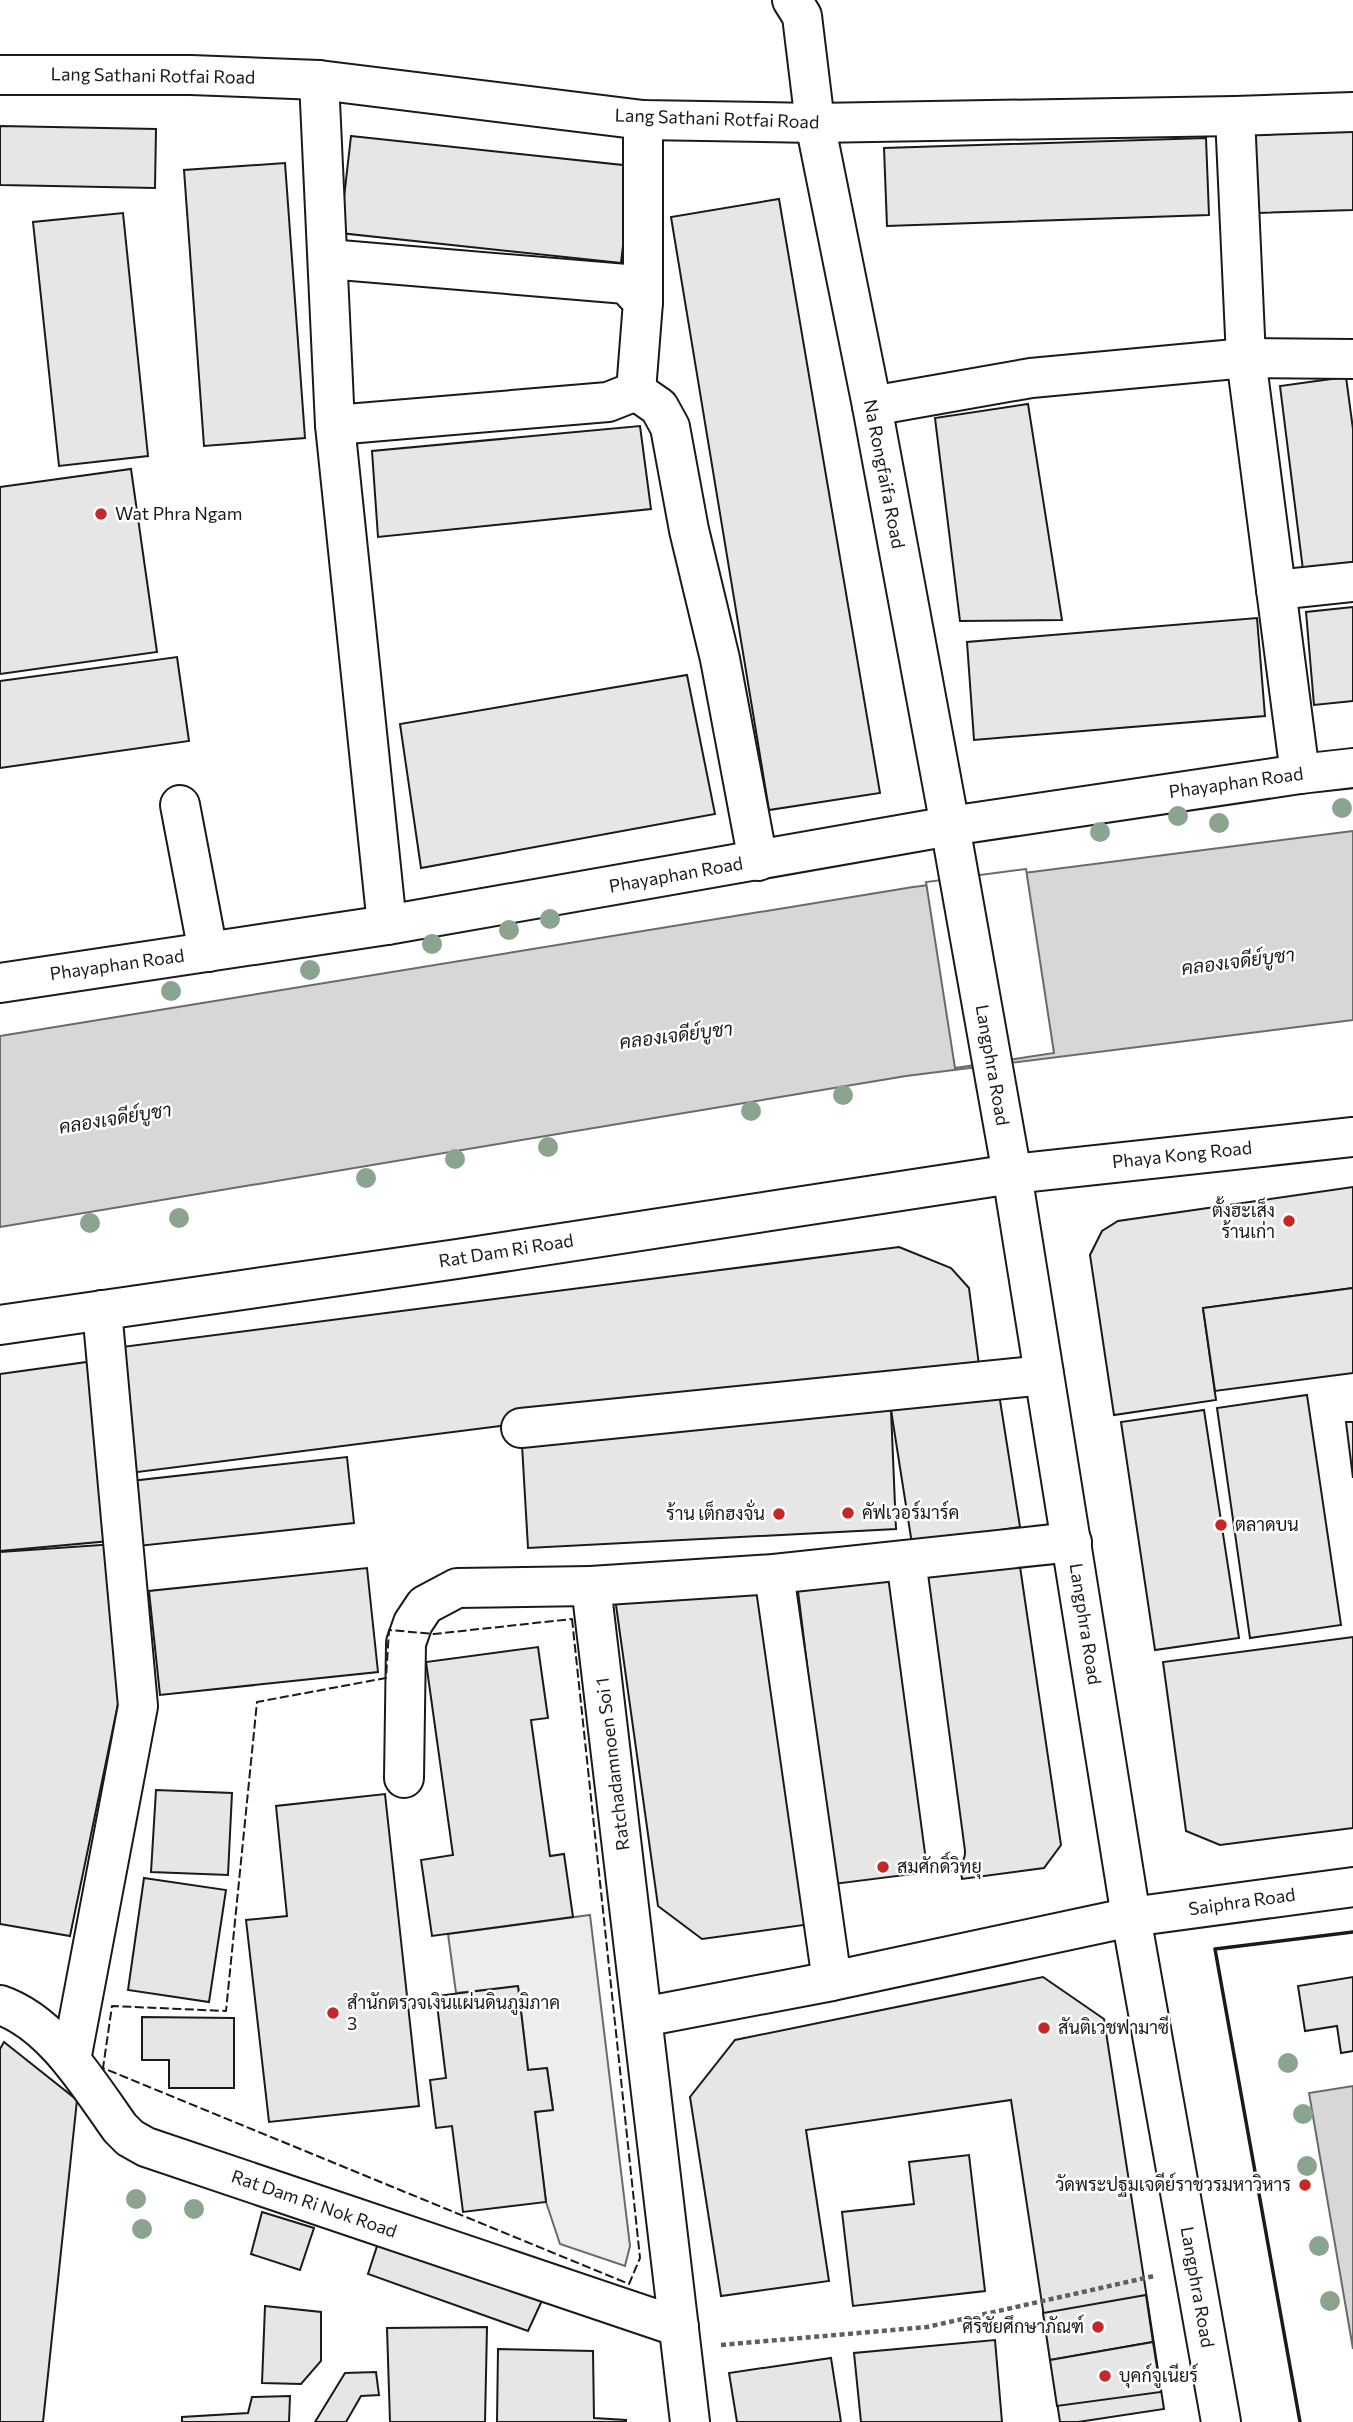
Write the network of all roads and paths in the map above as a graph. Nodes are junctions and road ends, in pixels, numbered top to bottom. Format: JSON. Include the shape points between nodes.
{"nodes":[{"id":1,"x":792,"y":0,"type":"edge"},
{"id":2,"x":0,"y":75,"type":"edge"},
{"id":3,"x":319,"y":80,"type":"junction"},
{"id":4,"x":1353,"y":111,"type":"edge"},
{"id":5,"x":1235,"y":116,"type":"junction"},
{"id":6,"x":643,"y":120,"type":"junction"},
{"id":7,"x":815,"y":123,"type":"junction"},
{"id":8,"x":328,"y":259,"type":"junction"},
{"id":9,"x":643,"y":302,"type":"junction"},
{"id":10,"x":1246,"y":358,"type":"junction"},
{"id":11,"x":1353,"y":359,"type":"edge"},
{"id":12,"x":636,"y":391,"type":"junction"},
{"id":13,"x":872,"y":406,"type":"junction"},
{"id":14,"x":335,"y":425,"type":"junction"},
{"id":15,"x":1353,"y":582,"type":"edge"},
{"id":16,"x":1276,"y":590,"type":"junction"},
{"id":17,"x":1353,"y":768,"type":"edge"},
{"id":18,"x":1300,"y":774,"type":"junction"},
{"id":19,"x":180,"y":805,"type":"dead end"},
{"id":20,"x":950,"y":826,"type":"junction"},
{"id":21,"x":758,"y":860,"type":"junction"},
{"id":22,"x":387,"y":925,"type":"junction"},
{"id":23,"x":208,"y":952,"type":"junction"},
{"id":24,"x":0,"y":983,"type":"edge"},
{"id":25,"x":1353,"y":1137,"type":"edge"},
{"id":26,"x":1012,"y":1174,"type":"junction"},
{"id":27,"x":102,"y":1310,"type":"junction"},
{"id":28,"x":0,"y":1325,"type":"edge"},
{"id":29,"x":1044,"y":1375,"type":"junction"},
{"id":30,"x":522,"y":1428,"type":"dead end"},
{"id":31,"x":1072,"y":1542,"type":"junction"},
{"id":32,"x":906,"y":1560,"type":"junction"},
{"id":33,"x":774,"y":1574,"type":"junction"},
{"id":34,"x":591,"y":1586,"type":"junction"},
{"id":35,"x":404,"y":1778,"type":"dead end"},
{"id":36,"x":945,"y":1852,"type":"dead end"},
{"id":37,"x":1353,"y":1887,"type":"edge"},
{"id":38,"x":1131,"y":1917,"type":"junction"},
{"id":39,"x":831,"y":1981,"type":"junction"},
{"id":40,"x":0,"y":2005,"type":"edge"},
{"id":41,"x":643,"y":2017,"type":"junction"},
{"id":42,"x":71,"y":2060,"type":"junction"},
{"id":43,"x":1193,"y":2266,"type":"junction"},
{"id":44,"x":680,"y":2338,"type":"junction"},
{"id":45,"x":690,"y":2422,"type":"edge"},
{"id":46,"x":1221,"y":2422,"type":"edge"}],
"edges":[{"from":1,"to":7,"type":"street","name":"Na Rongfaifa Road","via":[[802,16]]},
{"from":2,"to":3,"type":"street","name":"Lang Sathani Rotfai Road"},
{"from":3,"to":6,"type":"street","name":"Lang Sathani Rotfai Road"},
{"from":3,"to":8,"type":"street"},
{"from":4,"to":5,"type":"street","name":"Lang Sathani Rotfai Road"},
{"from":5,"to":7,"type":"street","name":"Lang Sathani Rotfai Road"},
{"from":5,"to":10,"type":"street"},
{"from":6,"to":7,"type":"street","name":"Lang Sathani Rotfai Road"},
{"from":6,"to":9,"type":"street"},
{"from":7,"to":13,"type":"street","name":"Na Rongfaifa Road"},
{"from":8,"to":9,"type":"street","via":[[626,284]]},
{"from":8,"to":14,"type":"street"},
{"from":9,"to":12,"type":"street"},
{"from":10,"to":11,"type":"street"},
{"from":10,"to":13,"type":"street","via":[[1031,378]]},
{"from":10,"to":16,"type":"street"},
{"from":12,"to":14,"type":"street","via":[[608,402]]},
{"from":12,"to":21,"type":"street","via":[[659,407],[670,427]]},
{"from":13,"to":20,"type":"street","name":"Na Rongfaifa Road"},
{"from":14,"to":22,"type":"street"},
{"from":15,"to":16,"type":"street"},
{"from":16,"to":18,"type":"street"},
{"from":17,"to":18,"type":"street","name":"Phayaphan Road"},
{"from":18,"to":20,"type":"street","name":"Phayaphan Road"},
{"from":19,"to":23,"type":"street"},
{"from":20,"to":21,"type":"street","name":"Phayaphan Road"},
{"from":20,"to":26,"type":"street","name":"Langphra Road"},
{"from":21,"to":22,"type":"street","name":"Phayaphan Road"},
{"from":22,"to":23,"type":"street","name":"Phayaphan Road"},
{"from":23,"to":24,"type":"street","name":"Phayaphan Road"},
{"from":25,"to":26,"type":"street","name":"Phaya Kong Road"},
{"from":26,"to":27,"type":"street","name":"Rat Dam Ri Road"},
{"from":26,"to":29,"type":"street","name":"Langphra Road"},
{"from":27,"to":28,"type":"street","name":"Rat Dam Ri Road"},
{"from":27,"to":42,"type":"street","via":[[138,1706]]},
{"from":29,"to":30,"type":"street"},
{"from":29,"to":31,"type":"street","name":"Langphra Road"},
{"from":31,"to":32,"type":"street"},
{"from":31,"to":38,"type":"street","name":"Langphra Road"},
{"from":32,"to":33,"type":"street"},
{"from":32,"to":36,"type":"street"},
{"from":33,"to":34,"type":"street"},
{"from":33,"to":39,"type":"street"},
{"from":34,"to":35,"type":"street","via":[[457,1588],[425,1605],[407,1643]]},
{"from":34,"to":41,"type":"street","name":"Ratchadamnoen Soi 1"},
{"from":37,"to":38,"type":"street","name":"Saiphra Road"},
{"from":38,"to":39,"type":"street","name":"Saiphra Road"},
{"from":38,"to":43,"type":"street","name":"Langphra Road"},
{"from":39,"to":41,"type":"street","name":"Saiphra Road"},
{"from":40,"to":42,"type":"street","name":"Rat Dam Ri Nok Road","via":[[35,2025]]},
{"from":41,"to":44,"type":"street","name":"Ratchadamnoen Soi 1"},
{"from":42,"to":44,"type":"street","name":"Rat Dam Ri Nok Road","via":[[120,2128],[146,2147]]},
{"from":43,"to":44,"type":"path","via":[[927,2327]]},
{"from":43,"to":46,"type":"street","name":"Langphra Road"},
{"from":44,"to":45,"type":"street","name":"Ratchadamnoen Soi 1"}]}
